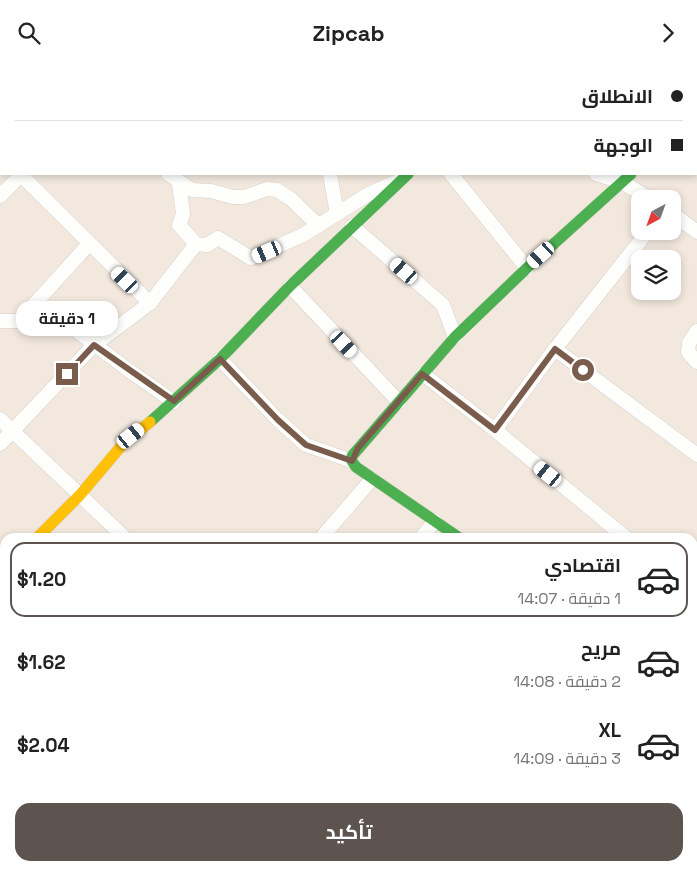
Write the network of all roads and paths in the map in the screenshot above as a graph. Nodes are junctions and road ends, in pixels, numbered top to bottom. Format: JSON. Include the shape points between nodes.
{"nodes":[{"id":1,"x":21,"y":175,"type":"edge"},
{"id":2,"x":23,"y":175,"type":"edge"},
{"id":3,"x":330,"y":175,"type":"edge"},
{"id":4,"x":452,"y":175,"type":"edge"},
{"id":5,"x":604,"y":175,"type":"edge"},
{"id":6,"x":406,"y":176,"type":"edge"},
{"id":7,"x":173,"y":178,"type":"edge"},
{"id":8,"x":626,"y":178,"type":"edge"},
{"id":9,"x":640,"y":190,"type":"edge"},
{"id":10,"x":0,"y":196,"type":"edge"},
{"id":11,"x":337,"y":214,"type":"junction"},
{"id":12,"x":681,"y":220,"type":"edge"},
{"id":13,"x":319,"y":226,"type":"junction"},
{"id":14,"x":352,"y":226,"type":"junction"},
{"id":15,"x":697,"y":232,"type":"edge"},
{"id":16,"x":641,"y":240,"type":"edge"},
{"id":17,"x":89,"y":244,"type":"junction"},
{"id":18,"x":196,"y":244,"type":"junction"},
{"id":19,"x":527,"y":268,"type":"junction"},
{"id":20,"x":290,"y":286,"type":"junction"},
{"id":21,"x":150,"y":303,"type":"junction"},
{"id":22,"x":20,"y":320,"type":"junction"},
{"id":23,"x":0,"y":321,"type":"edge"},
{"id":24,"x":697,"y":331,"type":"edge"},
{"id":25,"x":455,"y":337,"type":"junction"},
{"id":26,"x":94,"y":345,"type":"junction"},
{"id":27,"x":555,"y":349,"type":"junction"},
{"id":28,"x":220,"y":359,"type":"junction"},
{"id":29,"x":697,"y":362,"type":"edge"},
{"id":30,"x":422,"y":374,"type":"junction"},
{"id":31,"x":174,"y":401,"type":"junction"},
{"id":32,"x":399,"y":402,"type":"junction"},
{"id":33,"x":0,"y":419,"type":"edge"},
{"id":34,"x":495,"y":430,"type":"junction"},
{"id":35,"x":12,"y":431,"type":"junction"},
{"id":36,"x":0,"y":444,"type":"edge"},
{"id":37,"x":695,"y":449,"type":"edge"},
{"id":38,"x":352,"y":461,"type":"junction"},
{"id":39,"x":372,"y":479,"type":"junction"},
{"id":40,"x":80,"y":495,"type":"junction"},
{"id":41,"x":435,"y":521,"type":"junction"},
{"id":42,"x":42,"y":533,"type":"edge"},
{"id":43,"x":120,"y":533,"type":"edge"},
{"id":44,"x":325,"y":533,"type":"edge"},
{"id":45,"x":425,"y":533,"type":"edge"},
{"id":46,"x":452,"y":533,"type":"edge"},
{"id":47,"x":620,"y":533,"type":"edge"}],
"edges":[{"from":1,"to":10,"type":"street"},
{"from":2,"to":17,"type":"street"},
{"from":3,"to":11,"type":"street"},
{"from":4,"to":19,"type":"street"},
{"from":5,"to":8,"type":"street"},
{"from":6,"to":11,"type":"street","via":[[375,190]]},
{"from":6,"to":14,"type":"street"},
{"from":7,"to":13,"type":"street","via":[[192,190],[239,198],[267,189],[277,190]]},
{"from":7,"to":18,"type":"street","via":[[183,214],[179,225]]},
{"from":8,"to":9,"type":"street"},
{"from":8,"to":19,"type":"street"},
{"from":11,"to":13,"type":"street"},
{"from":12,"to":15,"type":"street"},
{"from":13,"to":18,"type":"street","via":[[251,259],[218,238],[207,245]]},
{"from":14,"to":20,"type":"street"},
{"from":14,"to":25,"type":"street","via":[[443,305]]},
{"from":16,"to":27,"type":"street"},
{"from":17,"to":21,"type":"street"},
{"from":17,"to":22,"type":"street"},
{"from":18,"to":21,"type":"street"},
{"from":19,"to":25,"type":"street"},
{"from":20,"to":28,"type":"street"},
{"from":20,"to":32,"type":"street"},
{"from":21,"to":26,"type":"street"},
{"from":22,"to":23,"type":"street"},
{"from":22,"to":26,"type":"street","via":[[62,323]]},
{"from":24,"to":29,"type":"street","via":[[689,343],[688,352]]},
{"from":25,"to":30,"type":"street"},
{"from":26,"to":31,"type":"street"},
{"from":26,"to":35,"type":"street"},
{"from":27,"to":34,"type":"street"},
{"from":27,"to":37,"type":"street"},
{"from":28,"to":31,"type":"street"},
{"from":28,"to":38,"type":"street","via":[[306,445]]},
{"from":30,"to":32,"type":"street"},
{"from":30,"to":34,"type":"street"},
{"from":31,"to":40,"type":"street","via":[[123,444]]},
{"from":32,"to":38,"type":"street","via":[[358,448]]},
{"from":33,"to":35,"type":"street"},
{"from":34,"to":47,"type":"street"},
{"from":35,"to":36,"type":"street"},
{"from":35,"to":40,"type":"street"},
{"from":38,"to":39,"type":"street"},
{"from":39,"to":41,"type":"street"},
{"from":39,"to":44,"type":"street"},
{"from":40,"to":42,"type":"street"},
{"from":40,"to":43,"type":"street"},
{"from":41,"to":45,"type":"street"},
{"from":41,"to":46,"type":"street"}]}
